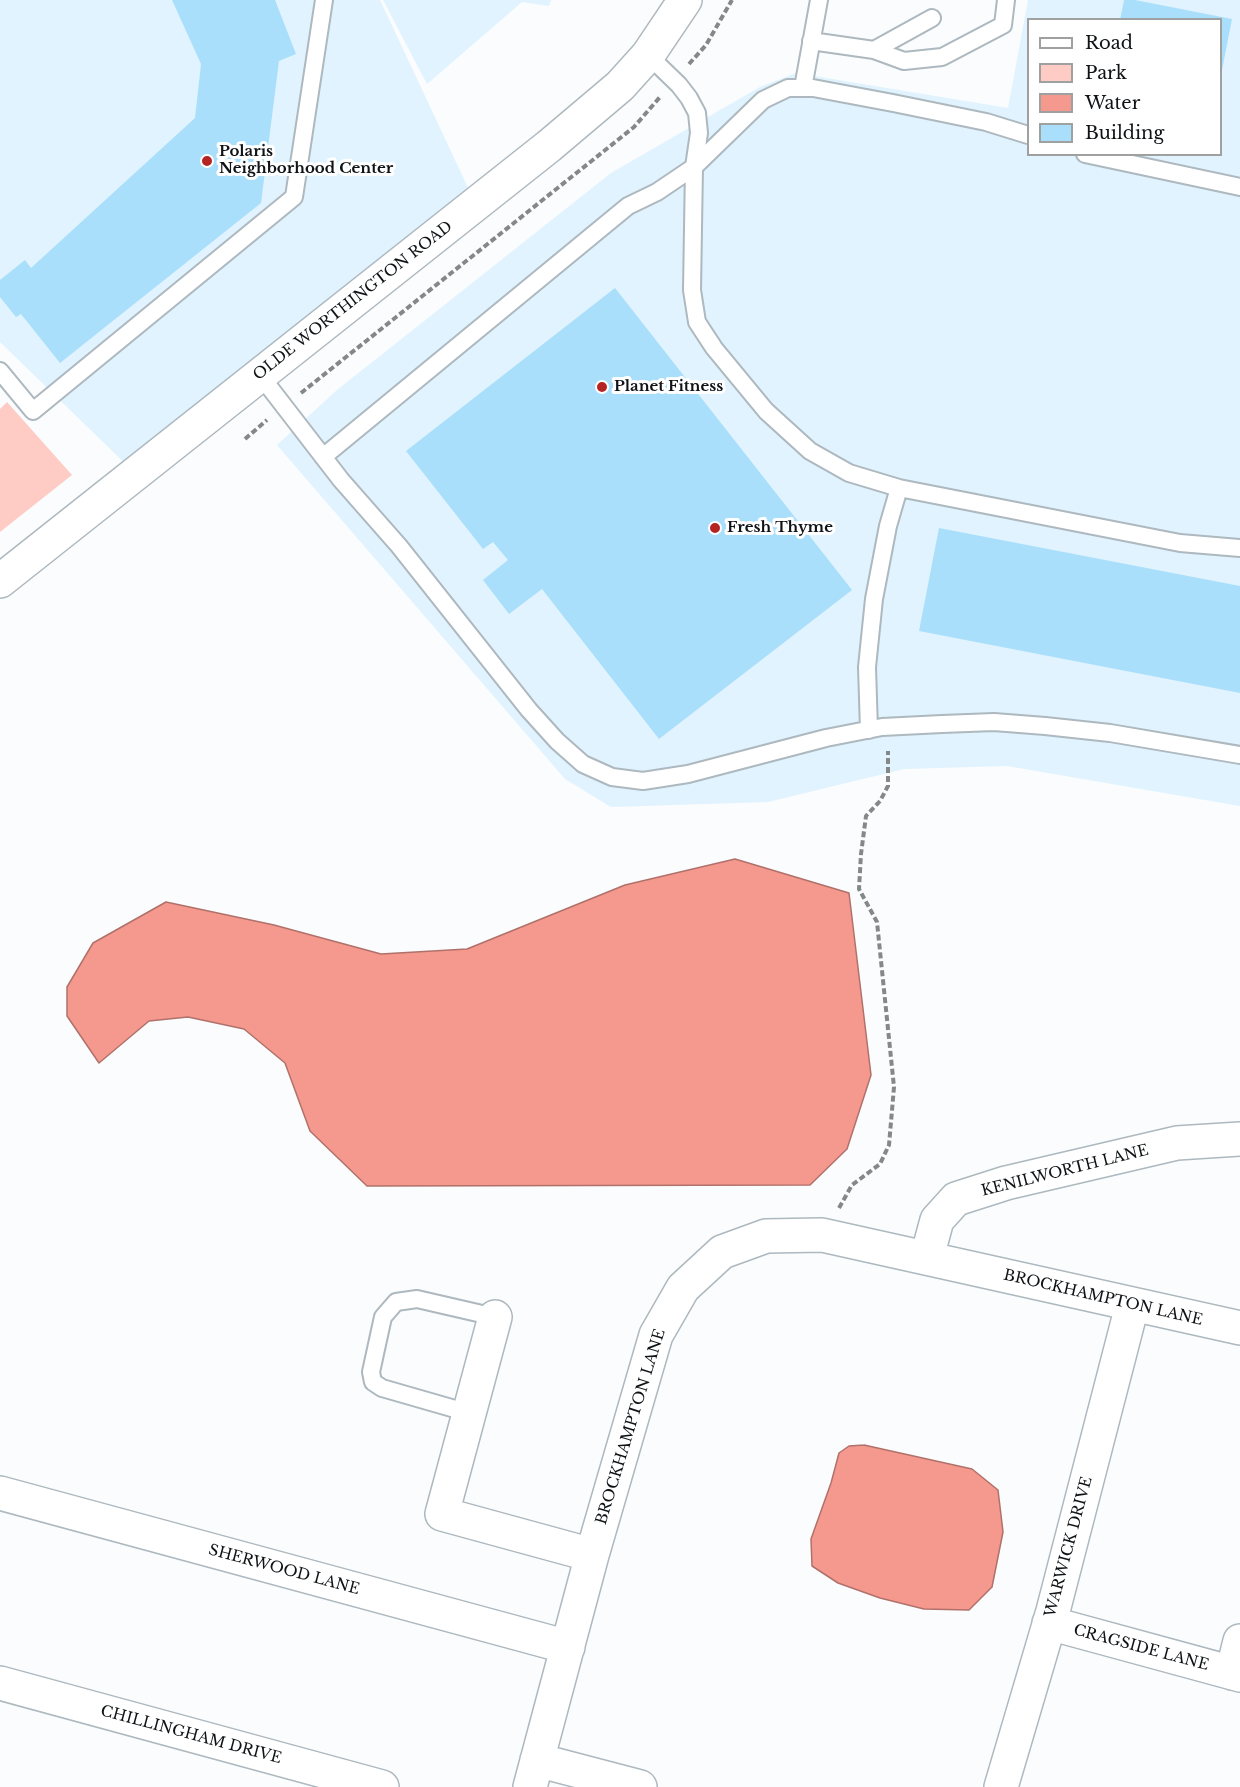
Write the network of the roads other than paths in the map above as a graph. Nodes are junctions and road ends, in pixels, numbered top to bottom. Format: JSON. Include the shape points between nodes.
{"nodes":[{"id":1,"x":324,"y":0,"type":"edge"},
{"id":2,"x":685,"y":0,"type":"edge"},
{"id":3,"x":819,"y":0,"type":"edge"},
{"id":4,"x":1006,"y":0,"type":"edge"},
{"id":5,"x":932,"y":18,"type":"dead end"},
{"id":6,"x":811,"y":42,"type":"junction"},
{"id":7,"x":874,"y":50,"type":"junction"},
{"id":8,"x":648,"y":56,"type":"junction"},
{"id":9,"x":803,"y":88,"type":"junction"},
{"id":10,"x":1027,"y":134,"type":"edge"},
{"id":11,"x":1094,"y":156,"type":"edge"},
{"id":12,"x":694,"y":167,"type":"junction"},
{"id":13,"x":1240,"y":187,"type":"edge"},
{"id":14,"x":0,"y":370,"type":"edge"},
{"id":15,"x":260,"y":375,"type":"junction"},
{"id":16,"x":323,"y":457,"type":"junction"},
{"id":17,"x":899,"y":488,"type":"junction"},
{"id":18,"x":1240,"y":548,"type":"edge"},
{"id":19,"x":0,"y":581,"type":"edge"},
{"id":20,"x":869,"y":730,"type":"junction"},
{"id":21,"x":1240,"y":755,"type":"edge"},
{"id":22,"x":1240,"y":1139,"type":"edge"},
{"id":23,"x":927,"y":1257,"type":"junction"},
{"id":24,"x":1132,"y":1306,"type":"junction"},
{"id":25,"x":495,"y":1317,"type":"joint"},
{"id":26,"x":1240,"y":1328,"type":"edge"},
{"id":27,"x":469,"y":1413,"type":"junction"},
{"id":28,"x":0,"y":1493,"type":"edge"},
{"id":29,"x":592,"y":1555,"type":"junction"},
{"id":30,"x":1049,"y":1623,"type":"junction"},
{"id":31,"x":1240,"y":1641,"type":"edge"},
{"id":32,"x":568,"y":1647,"type":"junction"},
{"id":33,"x":1236,"y":1674,"type":"edge"},
{"id":34,"x":0,"y":1683,"type":"edge"},
{"id":35,"x":534,"y":1773,"type":"edge"},
{"id":36,"x":382,"y":1787,"type":"edge"},
{"id":37,"x":640,"y":1787,"type":"edge"},
{"id":38,"x":1001,"y":1787,"type":"edge"}],
"edges":[{"from":1,"to":14,"type":"lane","via":[[294,197],[33,411]]},
{"from":2,"to":8,"type":"street","name":"OLDE WORTHINGTON ROAD"},
{"from":3,"to":6,"type":"lane"},
{"from":4,"to":7,"type":"lane","via":[[1003,25],[942,57],[904,61]]},
{"from":5,"to":7,"type":"lane"},
{"from":6,"to":7,"type":"lane"},
{"from":6,"to":9,"type":"lane"},
{"from":8,"to":12,"type":"lane","via":[[689,98],[697,113],[699,133]]},
{"from":8,"to":15,"type":"street","name":"OLDE WORTHINGTON ROAD","via":[[620,86],[549,146]]},
{"from":9,"to":10,"type":"lane","via":[[986,122]]},
{"from":9,"to":12,"type":"lane","via":[[788,88],[763,100]]},
{"from":11,"to":13,"type":"lane"},
{"from":12,"to":16,"type":"lane","via":[[628,206]]},
{"from":12,"to":17,"type":"lane","via":[[692,290],[697,322],[766,411],[810,451],[849,473]]},
{"from":15,"to":16,"type":"lane"},
{"from":15,"to":19,"type":"street","name":"OLDE WORTHINGTON ROAD"},
{"from":16,"to":20,"type":"lane","via":[[530,710],[583,764],[612,777],[643,781],[688,774]]},
{"from":17,"to":18,"type":"lane","via":[[1180,543]]},
{"from":17,"to":20,"type":"lane","via":[[874,599],[867,667]]},
{"from":20,"to":21,"type":"lane","via":[[994,722],[1110,733]]},
{"from":22,"to":23,"type":"street","name":"KENILWORTH LANE","via":[[1177,1143],[1006,1183],[956,1199],[938,1220]]},
{"from":23,"to":24,"type":"street","name":"BROCKHAMPTON LANE"},
{"from":23,"to":29,"type":"street","name":"BROCKHAMPTON LANE","via":[[822,1235],[766,1236],[722,1252],[683,1287],[656,1335]]},
{"from":24,"to":26,"type":"street","name":"BROCKHAMPTON LANE"},
{"from":24,"to":30,"type":"street","name":"WARWICK DRIVE"},
{"from":25,"to":27,"type":"street"},
{"from":25,"to":27,"type":"lane","via":[[417,1299],[396,1302],[383,1317],[371,1372],[373,1382]]},
{"from":27,"to":29,"type":"street","via":[[442,1514]]},
{"from":28,"to":32,"type":"street","name":"SHERWOOD LANE"},
{"from":29,"to":32,"type":"street","name":"BROCKHAMPTON LANE"},
{"from":30,"to":33,"type":"street","name":"CRAGSIDE LANE"},
{"from":30,"to":38,"type":"street","name":"WARWICK DRIVE"},
{"from":31,"to":33,"type":"street","name":"CRAGSIDE LANE"},
{"from":32,"to":35,"type":"street","name":"BROCKHAMPTON LANE"},
{"from":34,"to":36,"type":"street","name":"CHILLINGHAM DRIVE"},
{"from":35,"to":37,"type":"street"}]}
